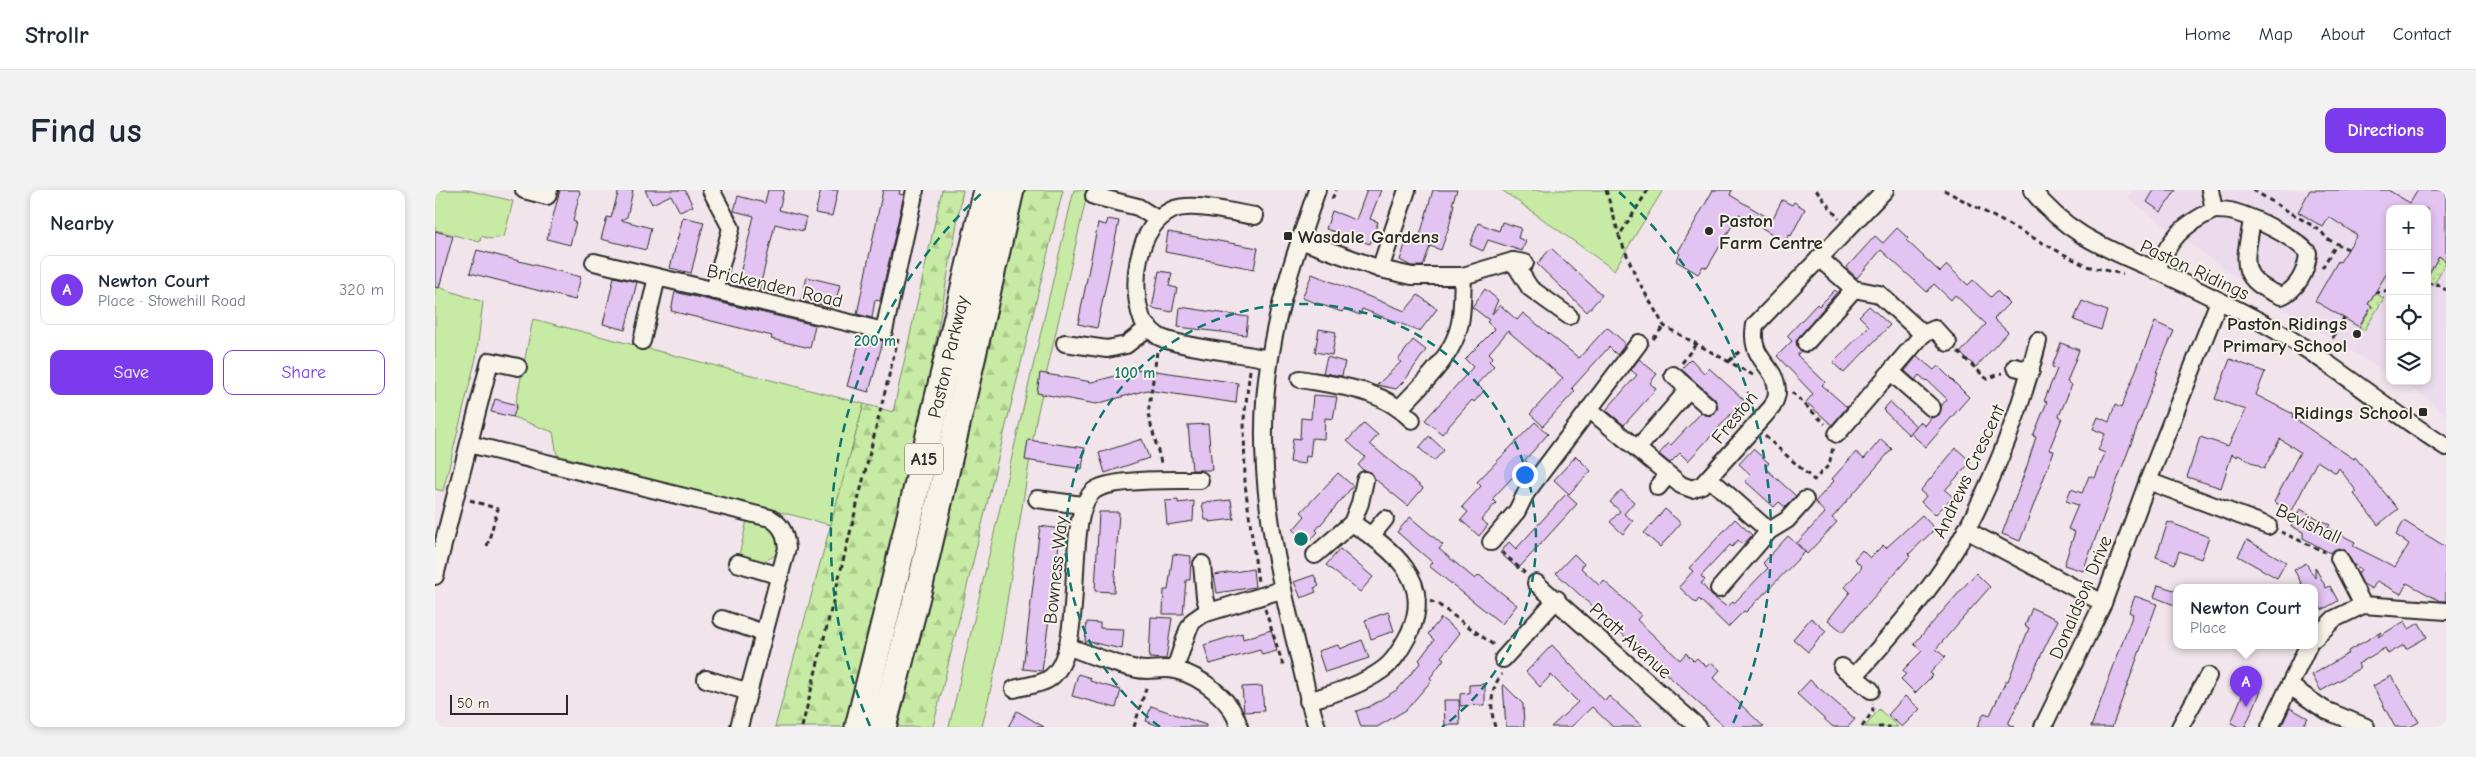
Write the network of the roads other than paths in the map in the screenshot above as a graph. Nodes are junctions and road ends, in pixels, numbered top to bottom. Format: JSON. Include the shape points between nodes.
{"nodes":[{"id":1,"x":524,"y":190,"type":"edge"},
{"id":2,"x":549,"y":190,"type":"edge"},
{"id":3,"x":711,"y":190,"type":"edge"},
{"id":4,"x":915,"y":190,"type":"edge"},
{"id":5,"x":987,"y":190,"type":"edge"},
{"id":6,"x":1011,"y":190,"type":"edge"},
{"id":7,"x":1317,"y":190,"type":"edge"},
{"id":8,"x":1407,"y":190,"type":"edge"},
{"id":9,"x":1885,"y":190,"type":"edge"},
{"id":10,"x":2032,"y":190,"type":"edge"},
{"id":11,"x":2210,"y":190,"type":"edge"},
{"id":12,"x":1094,"y":196,"type":"dead end"},
{"id":13,"x":2214,"y":210,"type":"junction"},
{"id":14,"x":1255,"y":216,"type":"dead end"},
{"id":15,"x":1157,"y":219,"type":"junction"},
{"id":16,"x":2253,"y":220,"type":"junction"},
{"id":17,"x":1300,"y":240,"type":"junction"},
{"id":18,"x":1819,"y":258,"type":"junction"},
{"id":19,"x":594,"y":262,"type":"dead end"},
{"id":20,"x":1380,"y":270,"type":"junction"},
{"id":21,"x":2156,"y":270,"type":"junction"},
{"id":22,"x":657,"y":276,"type":"junction"},
{"id":23,"x":1463,"y":276,"type":"junction"},
{"id":24,"x":1854,"y":289,"type":"junction"},
{"id":25,"x":714,"y":291,"type":"junction"},
{"id":26,"x":2219,"y":301,"type":"junction"},
{"id":27,"x":1569,"y":316,"type":"dead end"},
{"id":28,"x":1154,"y":332,"type":"junction"},
{"id":29,"x":1923,"y":334,"type":"junction"},
{"id":30,"x":642,"y":341,"type":"dead end"},
{"id":31,"x":2039,"y":341,"type":"dead end"},
{"id":32,"x":1065,"y":343,"type":"dead end"},
{"id":33,"x":1639,"y":343,"type":"dead end"},
{"id":34,"x":1806,"y":343,"type":"dead end"},
{"id":35,"x":1948,"y":343,"type":"road end"},
{"id":36,"x":1269,"y":359,"type":"junction"},
{"id":37,"x":518,"y":367,"type":"dead end"},
{"id":38,"x":1891,"y":372,"type":"junction"},
{"id":39,"x":1673,"y":375,"type":"road end"},
{"id":40,"x":1300,"y":379,"type":"dead end"},
{"id":41,"x":1689,"y":389,"type":"junction"},
{"id":42,"x":1708,"y":406,"type":"dead end"},
{"id":43,"x":1400,"y":408,"type":"junction"},
{"id":44,"x":1931,"y":408,"type":"dead end"},
{"id":45,"x":1589,"y":409,"type":"junction"},
{"id":46,"x":1412,"y":420,"type":"dead end"},
{"id":47,"x":1837,"y":434,"type":"road end"},
{"id":48,"x":469,"y":444,"type":"junction"},
{"id":49,"x":2446,"y":447,"type":"edge"},
{"id":50,"x":1637,"y":449,"type":"junction"},
{"id":51,"x":1709,"y":478,"type":"junction"},
{"id":52,"x":1200,"y":480,"type":"dead end"},
{"id":53,"x":1365,"y":480,"type":"dead end"},
{"id":54,"x":2148,"y":481,"type":"junction"},
{"id":55,"x":1037,"y":499,"type":"dead end"},
{"id":56,"x":1805,"y":500,"type":"dead end"},
{"id":57,"x":1082,"y":505,"type":"junction"},
{"id":58,"x":1385,"y":519,"type":"dead end"},
{"id":59,"x":1351,"y":524,"type":"junction"},
{"id":60,"x":2268,"y":526,"type":"road end"},
{"id":61,"x":1966,"y":530,"type":"junction"},
{"id":62,"x":1769,"y":531,"type":"junction"},
{"id":63,"x":1371,"y":536,"type":"junction"},
{"id":64,"x":1491,"y":542,"type":"road end"},
{"id":65,"x":1315,"y":555,"type":"dead end"},
{"id":66,"x":2339,"y":558,"type":"road end"},
{"id":67,"x":737,"y":563,"type":"dead end"},
{"id":68,"x":1202,"y":564,"type":"dead end"},
{"id":69,"x":435,"y":576,"type":"edge"},
{"id":70,"x":780,"y":576,"type":"junction"},
{"id":71,"x":1536,"y":583,"type":"road end"},
{"id":72,"x":1719,"y":589,"type":"dead end"},
{"id":73,"x":1281,"y":590,"type":"junction"},
{"id":74,"x":1557,"y":599,"type":"junction"},
{"id":75,"x":2103,"y":603,"type":"junction"},
{"id":76,"x":2363,"y":604,"type":"junction"},
{"id":77,"x":2446,"y":611,"type":"edge"},
{"id":78,"x":1209,"y":612,"type":"junction"},
{"id":79,"x":722,"y":619,"type":"dead end"},
{"id":80,"x":764,"y":632,"type":"junction"},
{"id":81,"x":2318,"y":635,"type":"edge"},
{"id":82,"x":1067,"y":646,"type":"junction"},
{"id":83,"x":2307,"y":649,"type":"edge"},
{"id":84,"x":1506,"y":656,"type":"road end"},
{"id":85,"x":1175,"y":669,"type":"junction"},
{"id":86,"x":2208,"y":676,"type":"dead end"},
{"id":87,"x":706,"y":679,"type":"dead end"},
{"id":88,"x":2290,"y":686,"type":"junction"},
{"id":89,"x":1014,"y":689,"type":"dead end"},
{"id":90,"x":1871,"y":690,"type":"road end"},
{"id":91,"x":749,"y":692,"type":"junction"},
{"id":92,"x":1309,"y":701,"type":"junction"},
{"id":93,"x":739,"y":727,"type":"edge"},
{"id":94,"x":858,"y":727,"type":"edge"},
{"id":95,"x":883,"y":727,"type":"edge"},
{"id":96,"x":1239,"y":727,"type":"edge"},
{"id":97,"x":1317,"y":727,"type":"edge"},
{"id":98,"x":1698,"y":727,"type":"edge"},
{"id":99,"x":2043,"y":727,"type":"edge"},
{"id":100,"x":2180,"y":727,"type":"edge"},
{"id":101,"x":2270,"y":727,"type":"edge"},
{"id":102,"x":2366,"y":727,"type":"edge"}],
"edges":[{"from":1,"to":2,"type":"street","via":[[547,196]]},
{"from":3,"to":25,"type":"street","via":[[731,228]]},
{"from":4,"to":25,"type":"street","name":"Brickenden Road","via":[[892,333]]},
{"from":5,"to":94,"type":"highway","name":"Paston Parkway","number":"A15"},
{"from":6,"to":95,"type":"highway","name":"Paston Parkway","number":"A15","via":[[921,581]]},
{"from":7,"to":17,"type":"street"},
{"from":8,"to":20,"type":"street"},
{"from":9,"to":18,"type":"street","name":"Freston"},
{"from":10,"to":21,"type":"street","name":"Paston Ridings","via":[[2073,231],[2122,257]]},
{"from":11,"to":13,"type":"street"},
{"from":12,"to":15,"type":"street","via":[[1138,207]]},
{"from":13,"to":16,"type":"street","via":[[2232,211]]},
{"from":13,"to":21,"type":"street","via":[[2184,227],[2171,240]]},
{"from":14,"to":15,"type":"street","via":[[1189,206],[1173,209]]},
{"from":15,"to":28,"type":"street","via":[[1145,240],[1136,281],[1143,321]]},
{"from":16,"to":16,"type":"street","via":[[2301,244],[2308,253],[2300,280],[2289,293],[2281,296],[2262,288],[2251,278],[2246,267]]},
{"from":17,"to":20,"type":"street"},
{"from":17,"to":36,"type":"street","via":[[1281,300]]},
{"from":18,"to":24,"type":"street"},
{"from":18,"to":51,"type":"street","name":"Freston","via":[[1755,325],[1752,340],[1756,353],[1774,377],[1777,392],[1772,407]]},
{"from":19,"to":22,"type":"street","name":"Brickenden Road"},
{"from":20,"to":23,"type":"street","via":[[1412,276]]},
{"from":21,"to":26,"type":"street","name":"Paston Ridings"},
{"from":22,"to":25,"type":"street","name":"Brickenden Road"},
{"from":22,"to":30,"type":"street"},
{"from":23,"to":27,"type":"street","via":[[1519,262],[1530,288]]},
{"from":23,"to":43,"type":"street","via":[[1460,324],[1451,346],[1434,371]]},
{"from":24,"to":29,"type":"street","via":[[1879,294]]},
{"from":24,"to":34,"type":"street"},
{"from":26,"to":49,"type":"street","name":"Paston Ridings","via":[[2311,351]]},
{"from":26,"to":54,"type":"street","name":"Donaldson Drive"},
{"from":28,"to":32,"type":"street","via":[[1126,345],[1107,349]]},
{"from":28,"to":36,"type":"street","via":[[1177,342]]},
{"from":29,"to":35,"type":"street","via":[[1935,329]]},
{"from":29,"to":38,"type":"street"},
{"from":31,"to":61,"type":"street","name":"Andrews Crescent","via":[[2023,369],[2021,405]]},
{"from":33,"to":45,"type":"street"},
{"from":36,"to":73,"type":"street","via":[[1263,431],[1265,487]]},
{"from":37,"to":48,"type":"street","via":[[490,361]]},
{"from":38,"to":44,"type":"street"},
{"from":38,"to":47,"type":"street"},
{"from":39,"to":41,"type":"street"},
{"from":40,"to":43,"type":"street","via":[[1365,390]]},
{"from":41,"to":42,"type":"street"},
{"from":41,"to":50,"type":"street"},
{"from":43,"to":46,"type":"street"},
{"from":45,"to":50,"type":"street","name":"Freston"},
{"from":45,"to":64,"type":"street","via":[[1526,493],[1517,511]]},
{"from":48,"to":69,"type":"street"},
{"from":48,"to":70,"type":"street","via":[[770,518],[779,523],[786,540]]},
{"from":50,"to":51,"type":"street","name":"Freston","via":[[1663,481],[1692,489]]},
{"from":51,"to":62,"type":"street"},
{"from":52,"to":57,"type":"street","name":"Bowness Way","via":[[1115,484],[1095,490]]},
{"from":53,"to":59,"type":"street"},
{"from":54,"to":60,"type":"street","name":"Bevishall"},
{"from":54,"to":75,"type":"street","name":"Donaldson Drive"},
{"from":55,"to":57,"type":"street"},
{"from":56,"to":62,"type":"street","via":[[1787,520]]},
{"from":57,"to":82,"type":"street","name":"Bowness Way"},
{"from":58,"to":63,"type":"street"},
{"from":59,"to":63,"type":"street"},
{"from":59,"to":65,"type":"street"},
{"from":61,"to":75,"type":"street"},
{"from":61,"to":90,"type":"street","name":"Andrews Crescent","via":[[1939,573],[1848,672]]},
{"from":62,"to":72,"type":"street"},
{"from":63,"to":92,"type":"street","via":[[1397,556],[1410,575],[1418,596],[1415,621],[1401,649],[1384,669],[1365,681]]},
{"from":66,"to":76,"type":"street","name":"Bevishall"},
{"from":67,"to":70,"type":"street"},
{"from":68,"to":78,"type":"street"},
{"from":70,"to":80,"type":"street"},
{"from":71,"to":74,"type":"street","name":"Pratt Avenue"},
{"from":73,"to":78,"type":"street"},
{"from":73,"to":92,"type":"street"},
{"from":74,"to":84,"type":"street"},
{"from":74,"to":98,"type":"street","name":"Pratt Avenue"},
{"from":75,"to":99,"type":"street","name":"Donaldson Drive"},
{"from":76,"to":77,"type":"street"},
{"from":76,"to":81,"type":"street","via":[[2335,618]]},
{"from":78,"to":85,"type":"street","via":[[1193,621]]},
{"from":79,"to":80,"type":"street"},
{"from":80,"to":91,"type":"street"},
{"from":82,"to":85,"type":"street","name":"Bowness Way","via":[[1116,664],[1151,670]]},
{"from":82,"to":89,"type":"street","name":"Bowness Way","via":[[1057,670],[1047,680]]},
{"from":83,"to":88,"type":"street"},
{"from":85,"to":96,"type":"street","name":"Bowness Way","via":[[1214,690],[1233,711]]},
{"from":86,"to":100,"type":"street"},
{"from":87,"to":91,"type":"street"},
{"from":88,"to":101,"type":"street"},
{"from":88,"to":102,"type":"street","via":[[2325,710]]},
{"from":91,"to":93,"type":"street"},
{"from":92,"to":97,"type":"street"}]}
